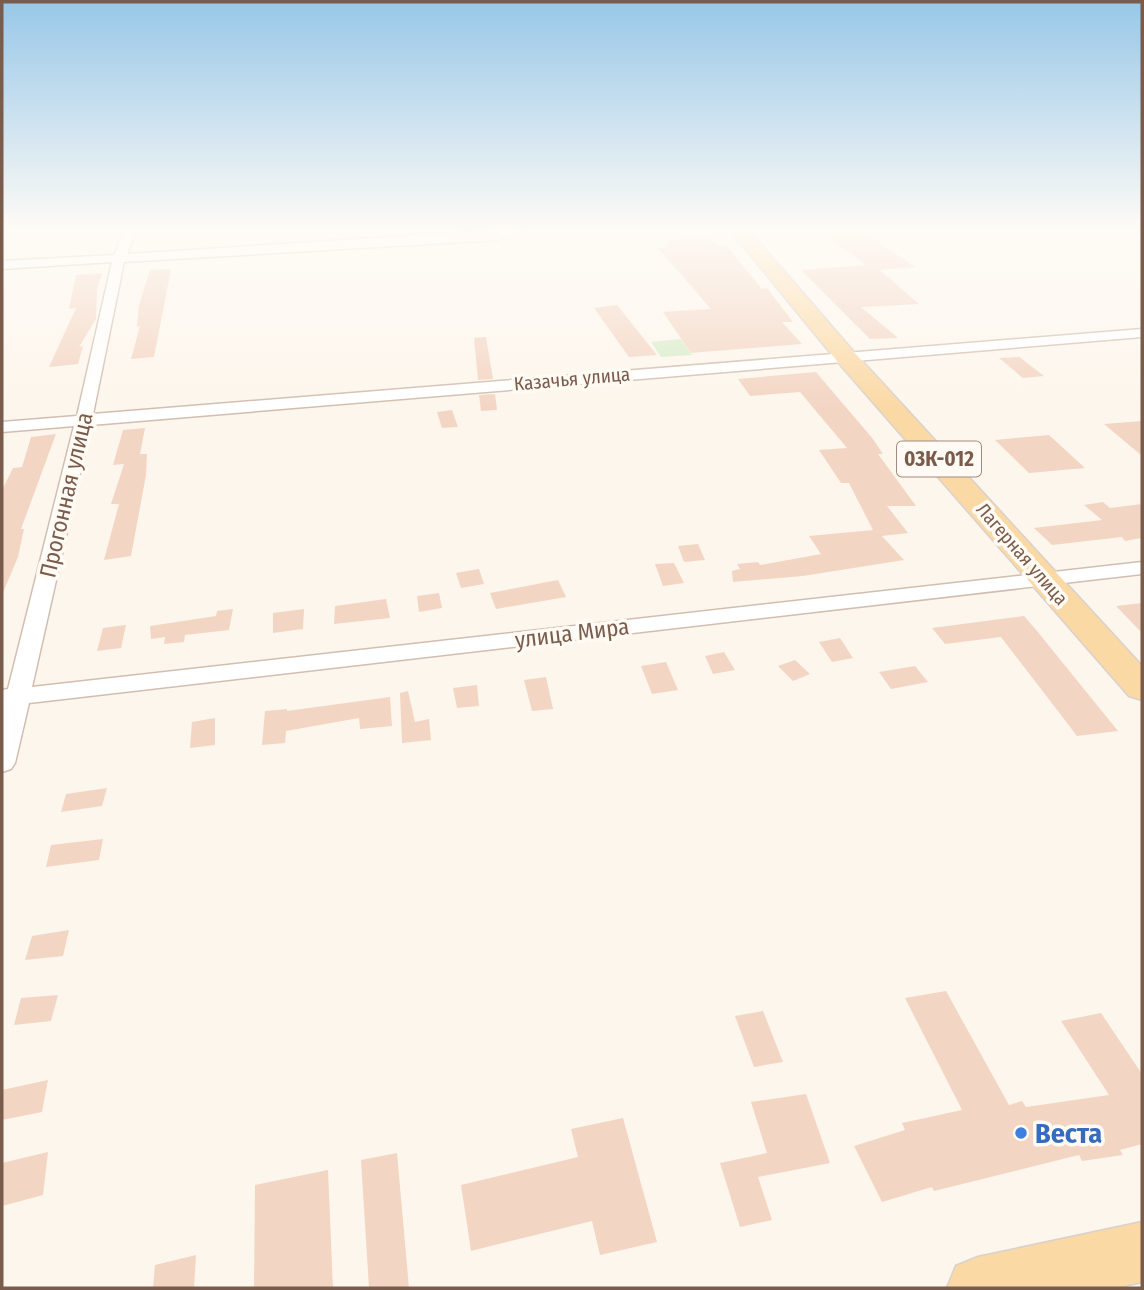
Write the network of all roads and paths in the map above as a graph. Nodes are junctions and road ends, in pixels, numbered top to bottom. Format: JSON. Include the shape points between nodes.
{"nodes":[{"id":1,"x":112,"y":288,"type":"edge"},
{"id":2,"x":788,"y":288,"type":"edge"},
{"id":3,"x":1142,"y":333,"type":"edge"},
{"id":4,"x":845,"y":355,"type":"junction"},
{"id":5,"x":84,"y":420,"type":"junction"},
{"id":6,"x":2,"y":427,"type":"edge"},
{"id":7,"x":1142,"y":568,"type":"edge"},
{"id":8,"x":1044,"y":579,"type":"junction"},
{"id":9,"x":1142,"y":688,"type":"edge"},
{"id":10,"x":10,"y":697,"type":"edge"},
{"id":11,"x":2,"y":763,"type":"edge"},
{"id":12,"x":1142,"y":1252,"type":"edge"},
{"id":13,"x":978,"y":1288,"type":"edge"}],
"edges":[{"from":1,"to":5,"type":"street","name":"Прогонная улица"},
{"from":2,"to":4,"type":"main road","name":"Лагерная улица","number":"03К-012"},
{"from":3,"to":4,"type":"street","name":"Казачья улица"},
{"from":4,"to":5,"type":"street","name":"Казачья улица"},
{"from":4,"to":8,"type":"main road","name":"Лагерная улица","number":"03К-012"},
{"from":5,"to":6,"type":"street","name":"Казачья улица"},
{"from":5,"to":10,"type":"street","name":"Прогонная улица"},
{"from":7,"to":8,"type":"street","name":"улица Мира"},
{"from":8,"to":9,"type":"main road","name":"Лагерная улица","number":"03К-012"},
{"from":8,"to":10,"type":"street","name":"улица Мира"},
{"from":10,"to":11,"type":"street","name":"Прогонная улица"},
{"from":12,"to":13,"type":"main road"}]}
